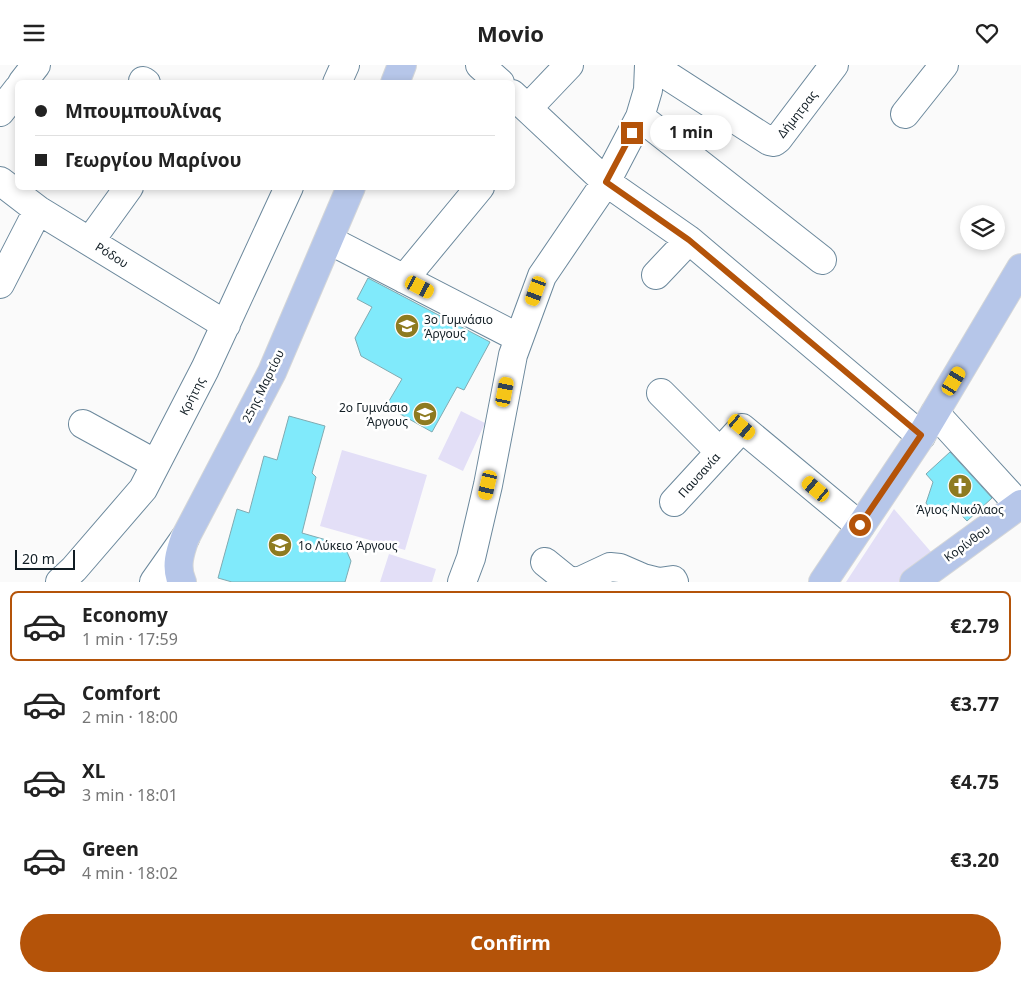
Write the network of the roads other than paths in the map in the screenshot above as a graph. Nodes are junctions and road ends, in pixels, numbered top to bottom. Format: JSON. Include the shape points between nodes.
{"nodes":[{"id":1,"x":36,"y":65,"type":"edge"},
{"id":2,"x":345,"y":65,"type":"edge"},
{"id":3,"x":402,"y":65,"type":"edge"},
{"id":4,"x":480,"y":65,"type":"edge"},
{"id":5,"x":569,"y":65,"type":"edge"},
{"id":6,"x":650,"y":65,"type":"edge"},
{"id":7,"x":834,"y":65,"type":"edge"},
{"id":8,"x":944,"y":65,"type":"edge"},
{"id":9,"x":25,"y":80,"type":"edge"},
{"id":10,"x":338,"y":80,"type":"edge"},
{"id":11,"x":396,"y":80,"type":"edge"},
{"id":12,"x":497,"y":80,"type":"edge"},
{"id":13,"x":520,"y":101,"type":"edge"},
{"id":14,"x":905,"y":115,"type":"dead end"},
{"id":15,"x":640,"y":117,"type":"junction"},
{"id":16,"x":0,"y":181,"type":"edge"},
{"id":17,"x":606,"y":182,"type":"junction"},
{"id":18,"x":127,"y":190,"type":"edge"},
{"id":19,"x":288,"y":190,"type":"edge"},
{"id":20,"x":350,"y":190,"type":"edge"},
{"id":21,"x":478,"y":190,"type":"edge"},
{"id":22,"x":38,"y":210,"type":"junction"},
{"id":23,"x":689,"y":240,"type":"junction"},
{"id":24,"x":90,"y":241,"type":"junction"},
{"id":25,"x":329,"y":241,"type":"junction"},
{"id":26,"x":822,"y":260,"type":"dead end"},
{"id":27,"x":1021,"y":268,"type":"edge"},
{"id":28,"x":2,"y":273,"type":"edge"},
{"id":29,"x":656,"y":275,"type":"dead end"},
{"id":30,"x":404,"y":279,"type":"junction"},
{"id":31,"x":226,"y":325,"type":"junction"},
{"id":32,"x":519,"y":338,"type":"junction"},
{"id":33,"x":660,"y":393,"type":"dead end"},
{"id":34,"x":83,"y":424,"type":"dead end"},
{"id":35,"x":928,"y":424,"type":"junction"},
{"id":36,"x":720,"y":452,"type":"junction"},
{"id":37,"x":156,"y":464,"type":"junction"},
{"id":38,"x":674,"y":502,"type":"dead end"},
{"id":39,"x":1020,"y":505,"type":"edge"},
{"id":40,"x":860,"y":525,"type":"junction"},
{"id":41,"x":185,"y":538,"type":"junction"},
{"id":42,"x":545,"y":562,"type":"dead end"},
{"id":43,"x":60,"y":582,"type":"edge"},
{"id":44,"x":154,"y":582,"type":"edge"},
{"id":45,"x":182,"y":582,"type":"edge"},
{"id":46,"x":462,"y":582,"type":"edge"},
{"id":47,"x":576,"y":582,"type":"edge"},
{"id":48,"x":674,"y":582,"type":"edge"},
{"id":49,"x":823,"y":582,"type":"edge"},
{"id":50,"x":914,"y":582,"type":"edge"}],
"edges":[{"from":1,"to":9,"type":"street"},
{"from":2,"to":10,"type":"street"},
{"from":3,"to":11,"type":"main road"},
{"from":4,"to":12,"type":"street"},
{"from":5,"to":13,"type":"street"},
{"from":6,"to":7,"type":"street","name":"Δήμητρας","via":[[774,142]]},
{"from":6,"to":15,"type":"street","via":[[648,90]]},
{"from":8,"to":14,"type":"street"},
{"from":13,"to":17,"type":"street"},
{"from":15,"to":17,"type":"street"},
{"from":15,"to":26,"type":"street"},
{"from":16,"to":22,"type":"street","name":"Ρόδου"},
{"from":17,"to":23,"type":"street"},
{"from":17,"to":32,"type":"street","via":[[542,276]]},
{"from":18,"to":24,"type":"street"},
{"from":19,"to":31,"type":"street","name":"Κρήτης"},
{"from":20,"to":25,"type":"main road","name":"25ης Μαρτίου"},
{"from":21,"to":30,"type":"street"},
{"from":22,"to":24,"type":"street","name":"Ρόδου"},
{"from":22,"to":28,"type":"street"},
{"from":23,"to":29,"type":"street"},
{"from":23,"to":35,"type":"street"},
{"from":24,"to":31,"type":"street","name":"Ρόδου"},
{"from":25,"to":30,"type":"street"},
{"from":25,"to":41,"type":"main road","name":"25ης Μαρτίου","via":[[272,372]]},
{"from":27,"to":35,"type":"main road"},
{"from":30,"to":32,"type":"street"},
{"from":31,"to":37,"type":"street","name":"Κρήτης"},
{"from":32,"to":46,"type":"street","via":[[512,355],[471,558]]},
{"from":33,"to":36,"type":"street"},
{"from":34,"to":37,"type":"street"},
{"from":35,"to":39,"type":"street"},
{"from":35,"to":40,"type":"main road"},
{"from":36,"to":38,"type":"street","name":"Παυσανία"},
{"from":36,"to":40,"type":"street","name":"Παυσανία","via":[[742,427]]},
{"from":37,"to":43,"type":"street","name":"Κρήτης","via":[[144,489]]},
{"from":39,"to":50,"type":"main road","name":"Κορίνθου"},
{"from":40,"to":49,"type":"main road"},
{"from":41,"to":44,"type":"street"},
{"from":41,"to":45,"type":"main road","name":"25ης Μαρτίου","via":[[178,567]]},
{"from":42,"to":47,"type":"street","via":[[566,579]]},
{"from":47,"to":48,"type":"street","via":[[610,567],[659,582]]}]}
